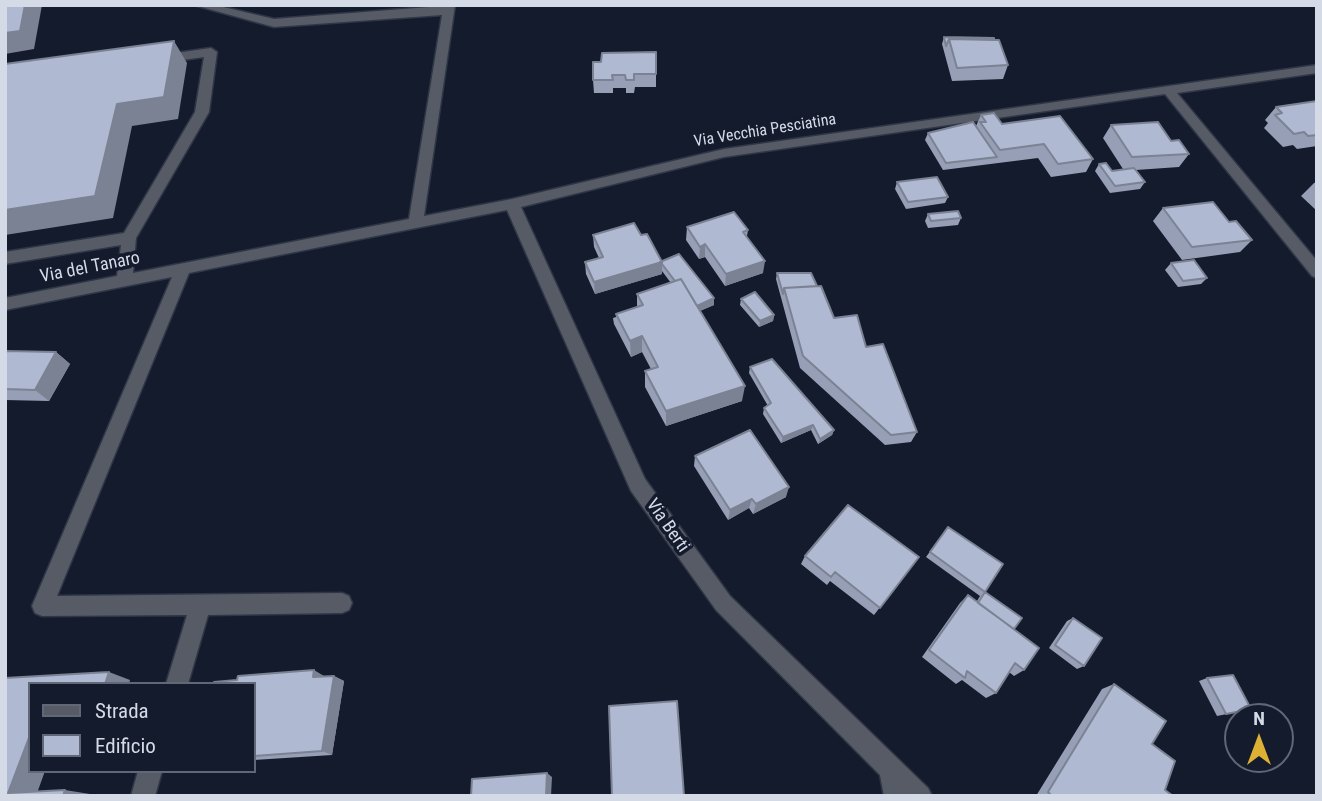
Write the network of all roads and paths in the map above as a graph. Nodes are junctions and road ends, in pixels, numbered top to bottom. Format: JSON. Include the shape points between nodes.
{"nodes":[{"id":1,"x":200,"y":5,"type":"edge"},
{"id":2,"x":448,"y":8,"type":"edge"},
{"id":3,"x":142,"y":61,"type":"edge"},
{"id":4,"x":1317,"y":69,"type":"edge"},
{"id":5,"x":1168,"y":90,"type":"junction"},
{"id":6,"x":512,"y":204,"type":"junction"},
{"id":7,"x":416,"y":223,"type":"junction"},
{"id":8,"x":129,"y":238,"type":"junction"},
{"id":9,"x":5,"y":258,"type":"edge"},
{"id":10,"x":183,"y":269,"type":"junction"},
{"id":11,"x":1317,"y":272,"type":"edge"},
{"id":12,"x":124,"y":281,"type":"junction"},
{"id":13,"x":5,"y":304,"type":"edge"},
{"id":14,"x":342,"y":603,"type":"dead end"},
{"id":15,"x":201,"y":604,"type":"junction"},
{"id":16,"x":178,"y":682,"type":"edge"},
{"id":17,"x":890,"y":769,"type":"junction"},
{"id":18,"x":149,"y":773,"type":"edge"},
{"id":19,"x":143,"y":796,"type":"edge"},
{"id":20,"x":896,"y":796,"type":"edge"},
{"id":21,"x":919,"y":796,"type":"edge"}],
"edges":[{"from":1,"to":2,"type":"street","via":[[274,23]]},
{"from":2,"to":7,"type":"street"},
{"from":3,"to":8,"type":"street","via":[[211,52],[202,112]]},
{"from":4,"to":5,"type":"street","name":"Via Vecchia Pesciatina"},
{"from":5,"to":6,"type":"street","name":"Via Vecchia Pesciatina","via":[[724,153]]},
{"from":5,"to":11,"type":"street"},
{"from":6,"to":7,"type":"street","name":"Via Vecchia Pesciatina"},
{"from":6,"to":17,"type":"street","name":"Via Berti","via":[[638,485],[723,603]]},
{"from":7,"to":10,"type":"street","name":"Via Vecchia Pesciatina"},
{"from":8,"to":9,"type":"street"},
{"from":8,"to":12,"type":"street"},
{"from":10,"to":12,"type":"street","name":"Via del Tanaro"},
{"from":10,"to":15,"type":"street","via":[[43,606]]},
{"from":12,"to":13,"type":"street","name":"Via del Tanaro"},
{"from":14,"to":15,"type":"street"},
{"from":15,"to":16,"type":"street"},
{"from":17,"to":20,"type":"street"},
{"from":17,"to":21,"type":"street","name":"Via Berti"},
{"from":18,"to":19,"type":"street"}]}
